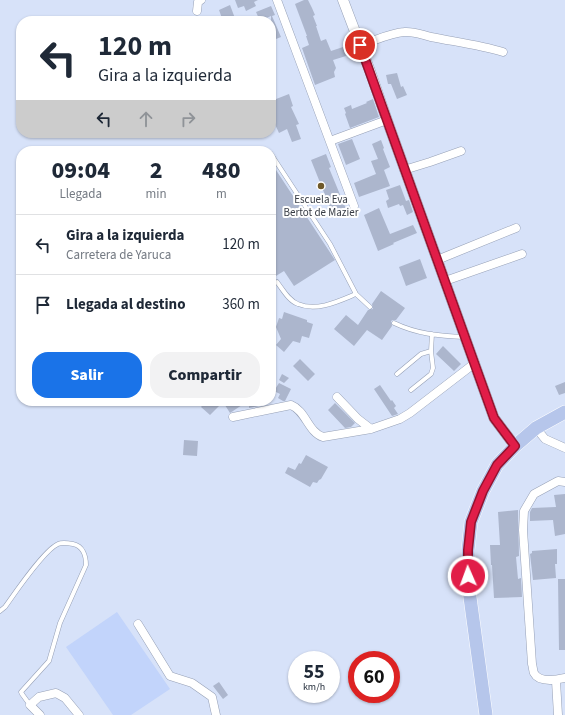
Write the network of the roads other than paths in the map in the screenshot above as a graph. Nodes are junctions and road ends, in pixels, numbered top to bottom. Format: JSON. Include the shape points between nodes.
{"nodes":[{"id":1,"x":201,"y":0,"type":"edge"},
{"id":2,"x":277,"y":0,"type":"edge"},
{"id":3,"x":343,"y":0,"type":"edge"},
{"id":4,"x":198,"y":11,"type":"dead end"},
{"id":5,"x":360,"y":45,"type":"junction"},
{"id":6,"x":503,"y":52,"type":"dead end"},
{"id":7,"x":386,"y":120,"type":"junction"},
{"id":8,"x":330,"y":141,"type":"junction"},
{"id":9,"x":461,"y":151,"type":"dead end"},
{"id":10,"x":276,"y":162,"type":"edge"},
{"id":11,"x":404,"y":170,"type":"junction"},
{"id":12,"x":354,"y":206,"type":"dead end"},
{"id":13,"x":516,"y":228,"type":"dead end"},
{"id":14,"x":522,"y":254,"type":"dead end"},
{"id":15,"x":437,"y":260,"type":"junction"},
{"id":16,"x":445,"y":281,"type":"junction"},
{"id":17,"x":277,"y":282,"type":"dead end"},
{"id":18,"x":356,"y":294,"type":"junction"},
{"id":19,"x":370,"y":307,"type":"dead end"},
{"id":20,"x":394,"y":323,"type":"dead end"},
{"id":21,"x":432,"y":334,"type":"junction"},
{"id":22,"x":465,"y":337,"type":"junction"},
{"id":23,"x":431,"y":351,"type":"junction"},
{"id":24,"x":475,"y":363,"type":"junction"},
{"id":25,"x":397,"y":374,"type":"dead end"},
{"id":26,"x":411,"y":390,"type":"dead end"},
{"id":27,"x":337,"y":398,"type":"dead end"},
{"id":28,"x":565,"y":412,"type":"edge"},
{"id":29,"x":234,"y":417,"type":"dead end"},
{"id":30,"x":536,"y":428,"type":"junction"},
{"id":31,"x":371,"y":429,"type":"junction"},
{"id":32,"x":515,"y":446,"type":"junction"},
{"id":33,"x":565,"y":448,"type":"edge"},
{"id":34,"x":565,"y":482,"type":"edge"},
{"id":35,"x":0,"y":611,"type":"edge"},
{"id":36,"x":138,"y":624,"type":"dead end"},
{"id":37,"x":565,"y":678,"type":"edge"},
{"id":38,"x":556,"y":681,"type":"junction"},
{"id":39,"x":30,"y":705,"type":"junction"},
{"id":40,"x":40,"y":715,"type":"edge"},
{"id":41,"x":79,"y":715,"type":"edge"},
{"id":42,"x":216,"y":715,"type":"edge"},
{"id":43,"x":486,"y":715,"type":"edge"},
{"id":44,"x":558,"y":715,"type":"edge"}],
"edges":[{"from":1,"to":4,"type":"street","via":[[198,2]]},
{"from":2,"to":8,"type":"street"},
{"from":3,"to":5,"type":"street"},
{"from":5,"to":6,"type":"street","via":[[394,34],[413,32]]},
{"from":5,"to":7,"type":"street"},
{"from":7,"to":8,"type":"street"},
{"from":7,"to":11,"type":"street"},
{"from":8,"to":12,"type":"street"},
{"from":9,"to":11,"type":"street"},
{"from":10,"to":18,"type":"lane","via":[[330,244]]},
{"from":11,"to":15,"type":"street"},
{"from":13,"to":15,"type":"street"},
{"from":14,"to":16,"type":"street"},
{"from":15,"to":16,"type":"street"},
{"from":16,"to":22,"type":"street"},
{"from":17,"to":18,"type":"lane","via":[[286,295],[298,304],[311,307]]},
{"from":18,"to":19,"type":"lane"},
{"from":20,"to":21,"type":"lane","via":[[410,331]]},
{"from":21,"to":22,"type":"lane"},
{"from":21,"to":23,"type":"lane"},
{"from":22,"to":24,"type":"street"},
{"from":23,"to":25,"type":"lane","via":[[421,354]]},
{"from":23,"to":26,"type":"lane","via":[[432,374]]},
{"from":24,"to":31,"type":"street","via":[[410,413]]},
{"from":24,"to":32,"type":"street","via":[[494,418]]},
{"from":27,"to":31,"type":"street"},
{"from":28,"to":30,"type":"main road"},
{"from":29,"to":31,"type":"street","via":[[291,405],[299,410],[313,431],[323,437]]},
{"from":30,"to":32,"type":"main road"},
{"from":30,"to":33,"type":"street","via":[[545,439]]},
{"from":32,"to":43,"type":"main road","via":[[497,465],[471,522],[468,550],[469,590]]},
{"from":34,"to":38,"type":"street","via":[[558,481],[534,494],[524,511],[523,530],[534,674],[539,678]]},
{"from":35,"to":39,"type":"lane","via":[[44,556],[56,545],[76,544],[82,549],[86,556],[86,565],[60,623],[49,661],[21,692]]},
{"from":36,"to":42,"type":"street","via":[[170,676],[192,683],[212,697]]},
{"from":37,"to":38,"type":"street"},
{"from":38,"to":44,"type":"street"},
{"from":39,"to":40,"type":"street"},
{"from":39,"to":41,"type":"street","via":[[39,697],[56,693],[65,698]]}]}
